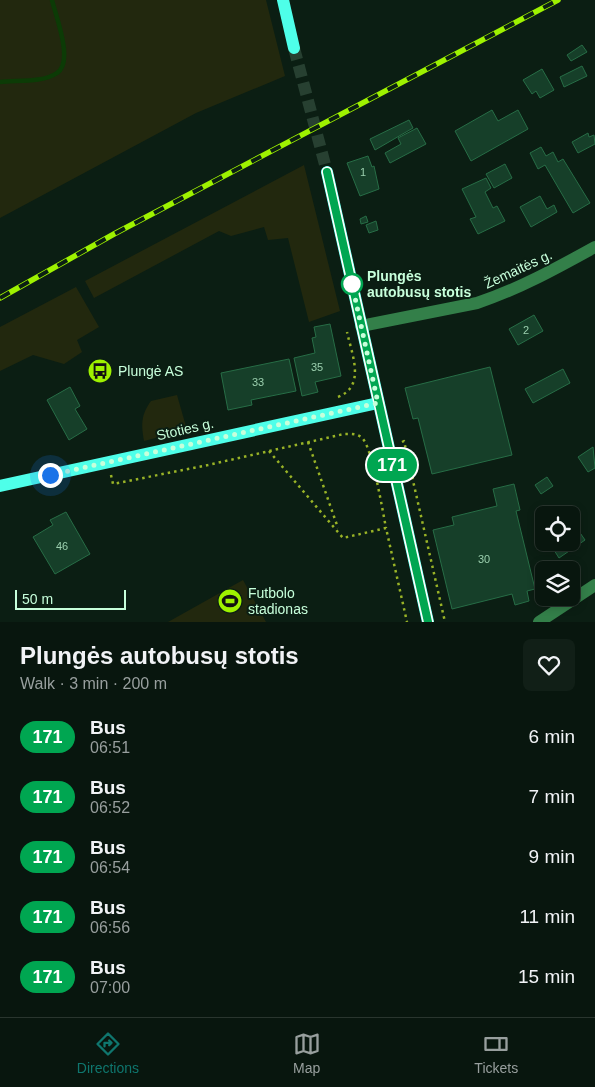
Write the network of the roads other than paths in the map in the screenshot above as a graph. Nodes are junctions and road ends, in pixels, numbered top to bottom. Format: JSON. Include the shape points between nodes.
{"nodes":[{"id":1,"x":283,"y":0,"type":"edge"},
{"id":2,"x":294,"y":48,"type":"tunnel mouth"},
{"id":3,"x":327,"y":172,"type":"tunnel mouth"},
{"id":4,"x":595,"y":247,"type":"edge"},
{"id":5,"x":361,"y":326,"type":"junction"},
{"id":6,"x":378,"y":403,"type":"junction"},
{"id":7,"x":0,"y":486,"type":"edge"},
{"id":8,"x":595,"y":586,"type":"edge"},
{"id":9,"x":428,"y":622,"type":"edge"},
{"id":10,"x":539,"y":622,"type":"edge"}],
"edges":[{"from":1,"to":2,"type":"main road"},
{"from":3,"to":5,"type":"main road"},
{"from":4,"to":5,"type":"street","name":"Žemaitės g.","via":[[541,277],[485,300]]},
{"from":5,"to":6,"type":"main road"},
{"from":6,"to":7,"type":"main road","name":"Stoties g."},
{"from":6,"to":9,"type":"main road"},
{"from":8,"to":10,"type":"street"}]}
